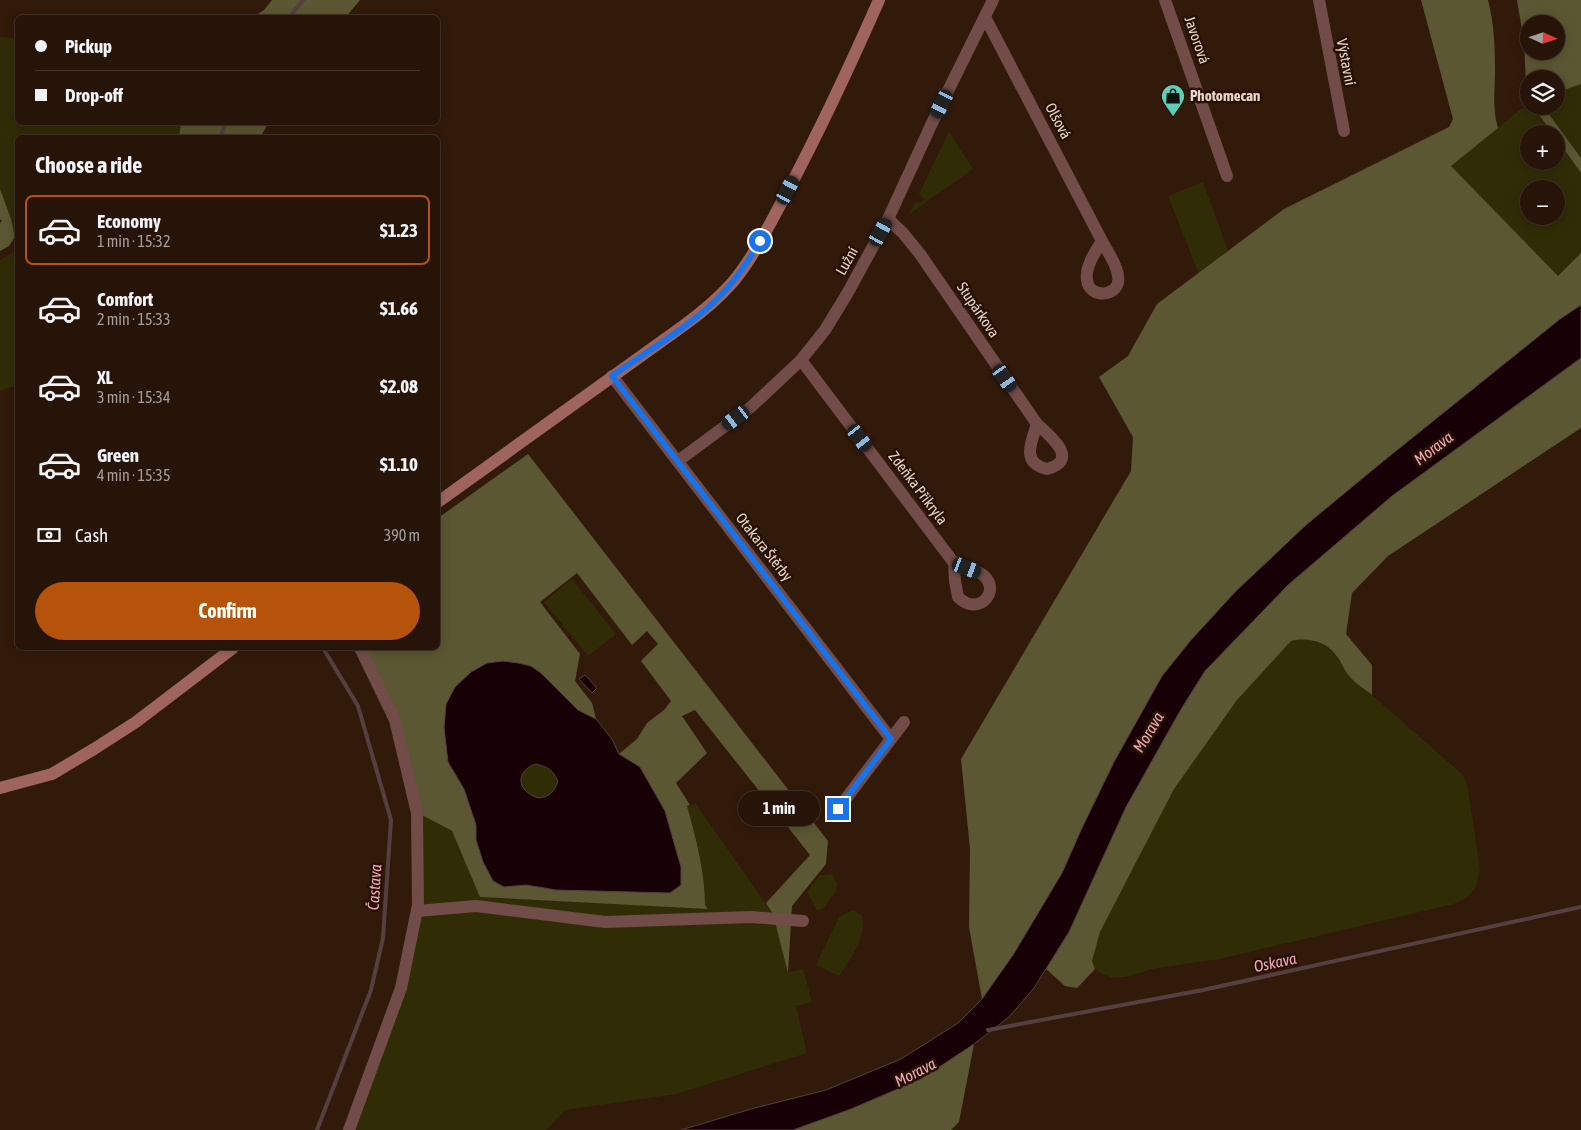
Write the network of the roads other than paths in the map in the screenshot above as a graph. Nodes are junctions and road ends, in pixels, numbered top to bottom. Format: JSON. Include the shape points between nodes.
{"nodes":[{"id":1,"x":879,"y":0,"type":"edge"},
{"id":2,"x":993,"y":0,"type":"edge"},
{"id":3,"x":1165,"y":0,"type":"edge"},
{"id":4,"x":1319,"y":0,"type":"edge"},
{"id":5,"x":985,"y":17,"type":"junction"},
{"id":6,"x":1344,"y":131,"type":"dead end"},
{"id":7,"x":1227,"y":176,"type":"dead end"},
{"id":8,"x":888,"y":219,"type":"junction"},
{"id":9,"x":1102,"y":241,"type":"dead end"},
{"id":10,"x":802,"y":360,"type":"junction"},
{"id":11,"x":612,"y":376,"type":"junction"},
{"id":12,"x":1037,"y":424,"type":"dead end"},
{"id":13,"x":678,"y":462,"type":"junction"},
{"id":14,"x":440,"y":501,"type":"edge"},
{"id":15,"x":954,"y":563,"type":"dead end"},
{"id":16,"x":230,"y":650,"type":"edge"},
{"id":17,"x":361,"y":650,"type":"edge"},
{"id":18,"x":904,"y":722,"type":"dead end"},
{"id":19,"x":891,"y":739,"type":"junction"},
{"id":20,"x":0,"y":788,"type":"edge"},
{"id":21,"x":838,"y":809,"type":"dead end"},
{"id":22,"x":417,"y":911,"type":"junction"},
{"id":23,"x":803,"y":920,"type":"dead end"},
{"id":24,"x":349,"y":1130,"type":"edge"}],
"edges":[{"from":1,"to":11,"type":"main road","via":[[802,164],[742,270],[700,314]]},
{"from":2,"to":5,"type":"street","name":"Lužní"},
{"from":3,"to":7,"type":"street","name":"Javorová"},
{"from":4,"to":6,"type":"street","name":"Výstavní"},
{"from":5,"to":8,"type":"street","name":"Lužní"},
{"from":5,"to":9,"type":"street","name":"Olšová"},
{"from":8,"to":10,"type":"street","name":"Lužní","via":[[847,294]]},
{"from":8,"to":12,"type":"street","name":"Stupárkova","via":[[920,254]]},
{"from":10,"to":13,"type":"street","name":"Lužní","via":[[751,407]]},
{"from":10,"to":15,"type":"street","name":"Zdeňka Přikryla"},
{"from":11,"to":13,"type":"street","name":"Otakara Štěrby"},
{"from":11,"to":14,"type":"main road"},
{"from":13,"to":19,"type":"street","name":"Otakara Štěrby"},
{"from":16,"to":20,"type":"main road","via":[[136,722],[94,749],[52,774]]},
{"from":17,"to":22,"type":"street","via":[[395,720],[417,813]]},
{"from":18,"to":19,"type":"street"},
{"from":19,"to":21,"type":"street"},
{"from":22,"to":23,"type":"street","via":[[476,906],[605,922],[751,917]]},
{"from":22,"to":24,"type":"street","via":[[401,988]]}]}
